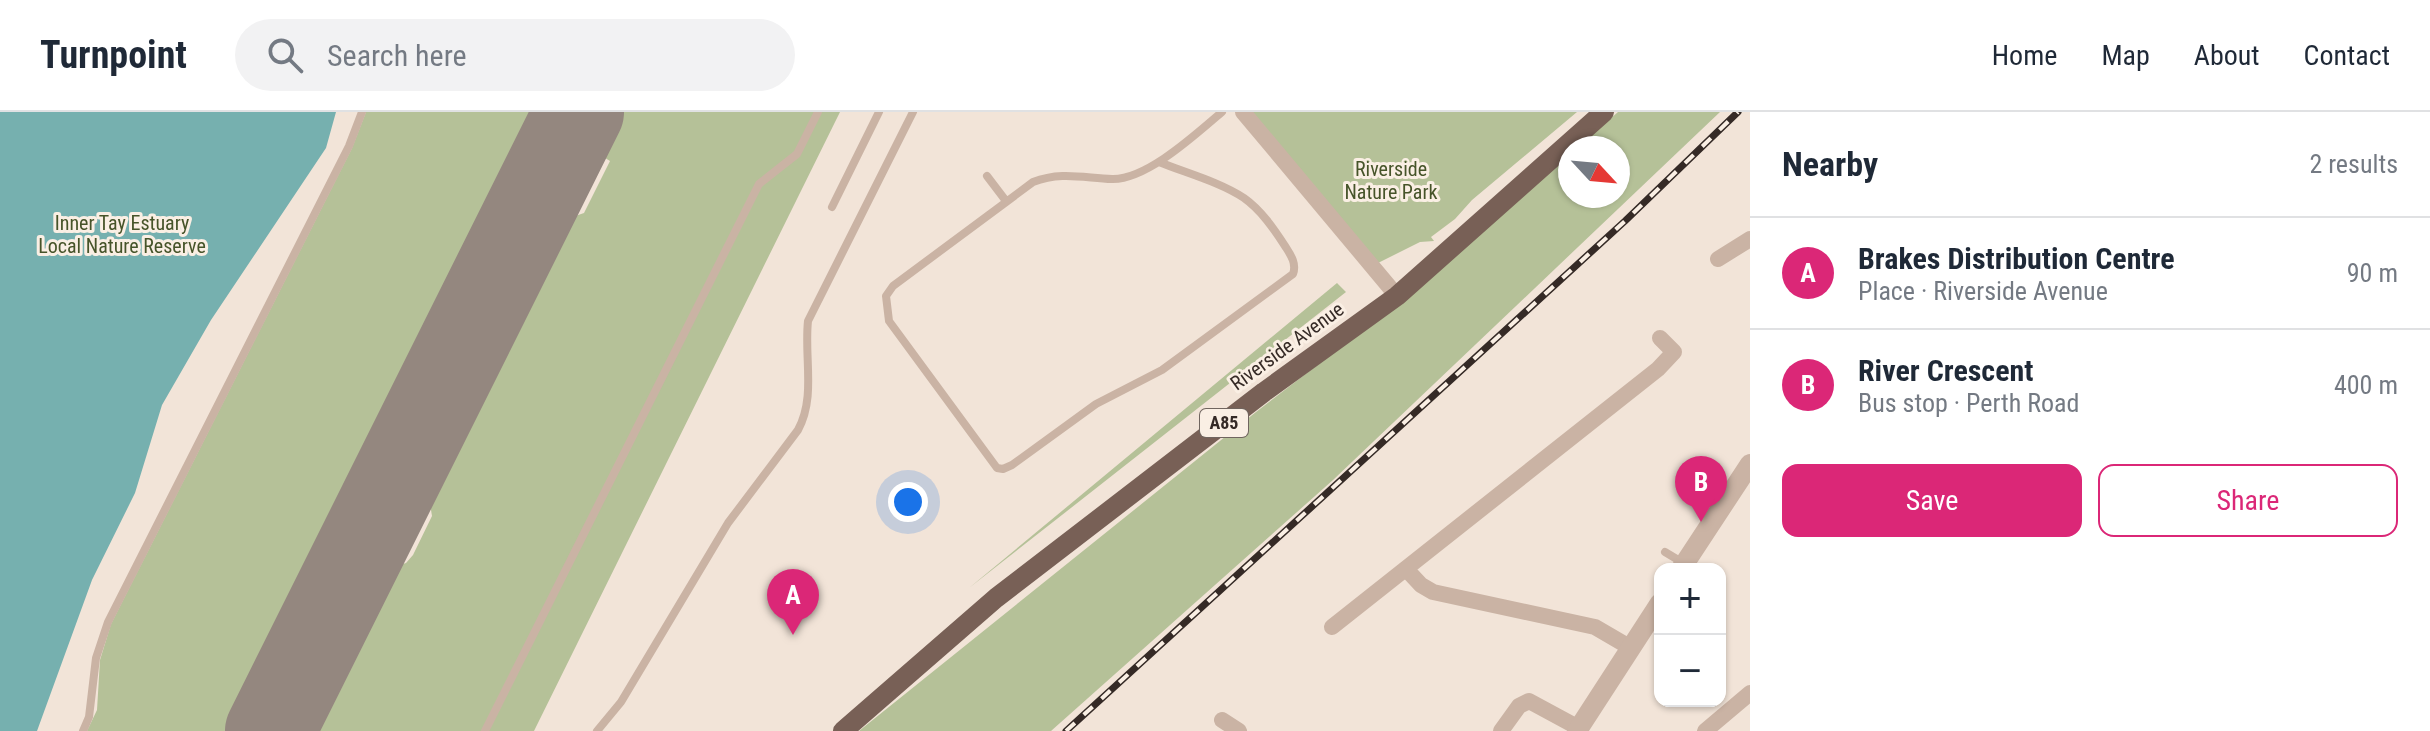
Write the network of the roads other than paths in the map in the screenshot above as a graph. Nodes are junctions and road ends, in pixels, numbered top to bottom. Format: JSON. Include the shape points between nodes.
{"nodes":[{"id":1,"x":362,"y":112,"type":"edge"},
{"id":2,"x":818,"y":112,"type":"edge"},
{"id":3,"x":879,"y":112,"type":"edge"},
{"id":4,"x":913,"y":112,"type":"edge"},
{"id":5,"x":1222,"y":112,"type":"edge"},
{"id":6,"x":1243,"y":112,"type":"edge"},
{"id":7,"x":1604,"y":112,"type":"edge"},
{"id":8,"x":1159,"y":162,"type":"junction"},
{"id":9,"x":987,"y":176,"type":"dead end"},
{"id":10,"x":1006,"y":201,"type":"junction"},
{"id":11,"x":832,"y":207,"type":"dead end"},
{"id":12,"x":1748,"y":244,"type":"edge"},
{"id":13,"x":1718,"y":259,"type":"dead end"},
{"id":14,"x":1397,"y":296,"type":"junction"},
{"id":15,"x":1660,"y":338,"type":"dead end"},
{"id":16,"x":1750,"y":464,"type":"edge"},
{"id":17,"x":1665,"y":552,"type":"dead end"},
{"id":18,"x":1679,"y":563,"type":"edge"},
{"id":19,"x":1685,"y":563,"type":"edge"},
{"id":20,"x":1407,"y":570,"type":"junction"},
{"id":21,"x":1654,"y":612,"type":"edge"},
{"id":22,"x":1332,"y":627,"type":"dead end"},
{"id":23,"x":1631,"y":648,"type":"junction"},
{"id":24,"x":1750,"y":693,"type":"edge"},
{"id":25,"x":1222,"y":720,"type":"dead end"},
{"id":26,"x":1578,"y":729,"type":"edge"},
{"id":27,"x":83,"y":731,"type":"edge"},
{"id":28,"x":485,"y":731,"type":"edge"},
{"id":29,"x":597,"y":731,"type":"edge"},
{"id":30,"x":843,"y":731,"type":"edge"},
{"id":31,"x":1239,"y":731,"type":"edge"},
{"id":32,"x":1501,"y":731,"type":"edge"},
{"id":33,"x":1705,"y":731,"type":"edge"}],
"edges":[{"from":1,"to":27,"type":"lane","via":[[108,622]]},
{"from":2,"to":28,"type":"lane","via":[[797,154],[759,184]]},
{"from":3,"to":11,"type":"lane"},
{"from":4,"to":29,"type":"lane","via":[[808,321],[806,415],[728,523],[621,702]]},
{"from":5,"to":8,"type":"lane"},
{"from":6,"to":14,"type":"street"},
{"from":7,"to":14,"type":"main road","name":"Riverside Avenue","number":"A85"},
{"from":8,"to":10,"type":"lane","via":[[1116,179],[1049,175]]},
{"from":8,"to":10,"type":"lane","via":[[1243,198],[1258,210],[1293,262],[1293,274],[1162,370],[1096,404],[1003,469],[997,468],[889,321],[886,296]]},
{"from":9,"to":10,"type":"lane"},
{"from":12,"to":13,"type":"street"},
{"from":14,"to":30,"type":"main road","name":"Riverside Avenue","number":"A85","via":[[996,598]]},
{"from":15,"to":20,"type":"street","via":[[1674,352],[1658,369]]},
{"from":16,"to":19,"type":"street"},
{"from":17,"to":18,"type":"lane"},
{"from":20,"to":22,"type":"street"},
{"from":20,"to":23,"type":"street","via":[[1433,592],[1595,627]]},
{"from":21,"to":23,"type":"street"},
{"from":23,"to":26,"type":"street"},
{"from":24,"to":33,"type":"street"},
{"from":25,"to":31,"type":"street"},
{"from":26,"to":32,"type":"street","via":[[1529,701]]}]}
